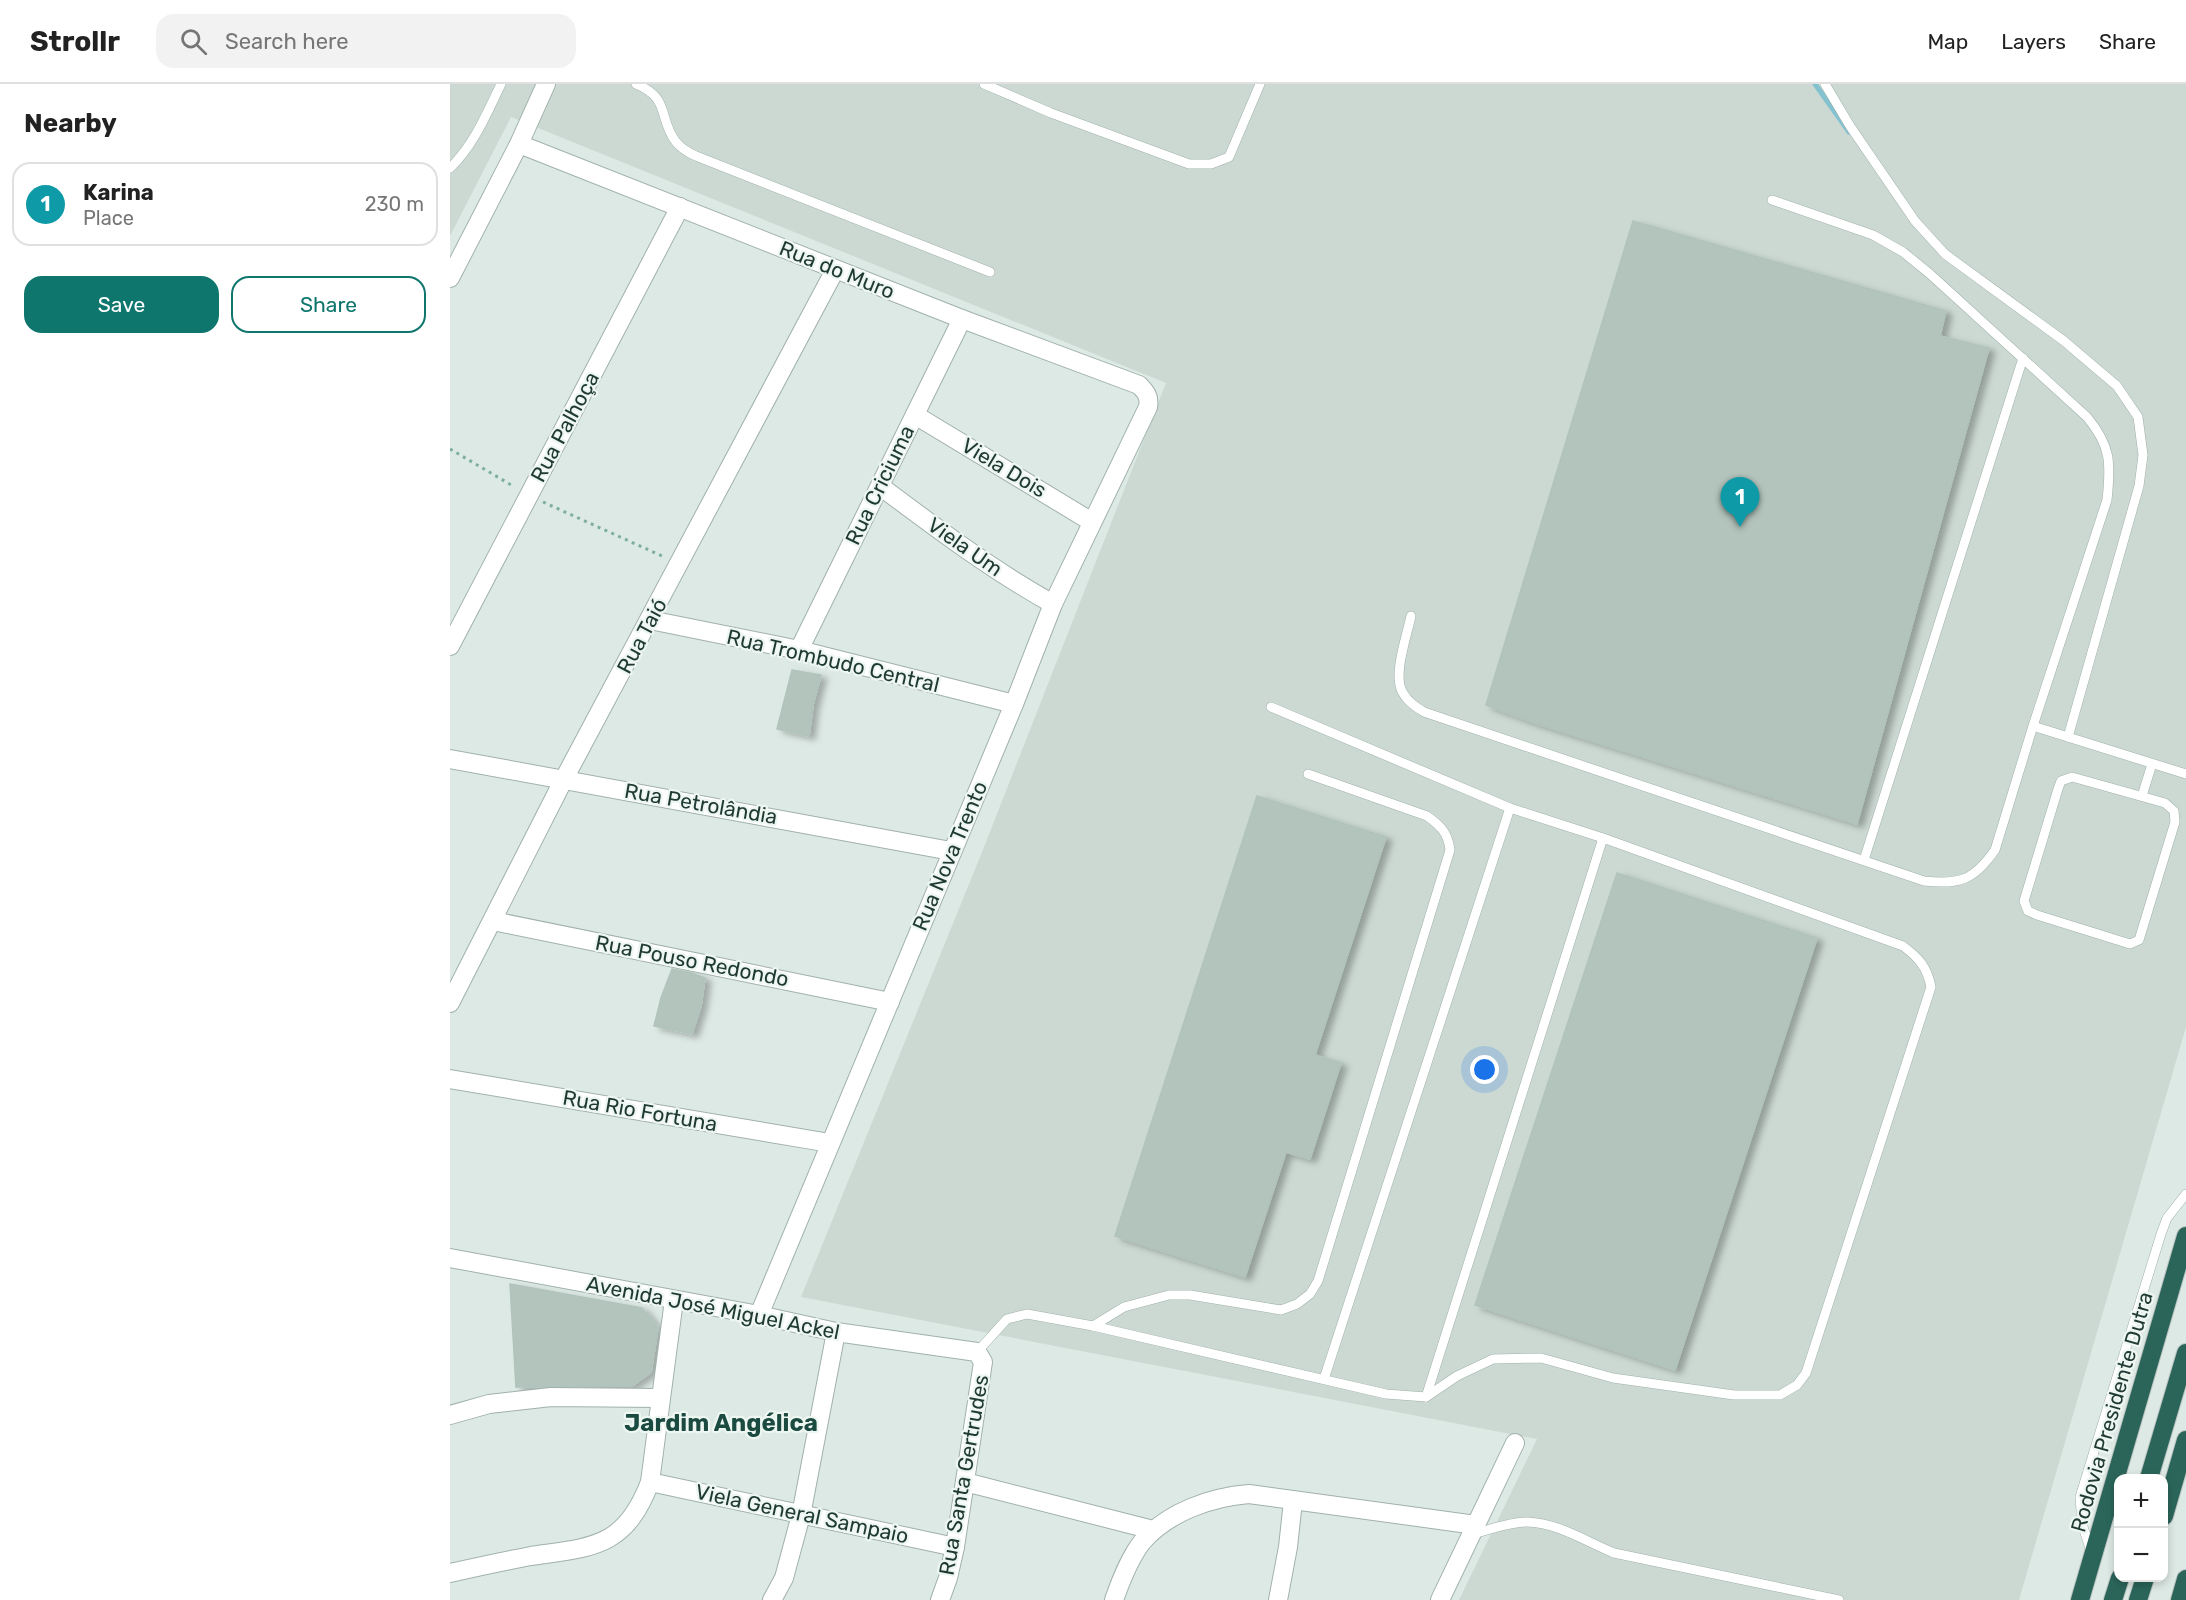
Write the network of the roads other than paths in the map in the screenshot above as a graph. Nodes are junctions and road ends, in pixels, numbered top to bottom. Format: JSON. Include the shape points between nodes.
{"nodes":[{"id":1,"x":501,"y":84,"type":"edge"},
{"id":2,"x":546,"y":84,"type":"edge"},
{"id":3,"x":636,"y":84,"type":"edge"},
{"id":4,"x":984,"y":84,"type":"edge"},
{"id":5,"x":1260,"y":84,"type":"edge"},
{"id":6,"x":1825,"y":84,"type":"edge"},
{"id":7,"x":519,"y":144,"type":"junction"},
{"id":8,"x":450,"y":168,"type":"edge"},
{"id":9,"x":1772,"y":200,"type":"dead end"},
{"id":10,"x":680,"y":207,"type":"junction"},
{"id":11,"x":835,"y":270,"type":"junction"},
{"id":12,"x":990,"y":272,"type":"dead end"},
{"id":13,"x":450,"y":278,"type":"edge"},
{"id":14,"x":962,"y":319,"type":"junction"},
{"id":15,"x":2023,"y":358,"type":"junction"},
{"id":16,"x":1149,"y":401,"type":"joint"},
{"id":17,"x":915,"y":415,"type":"junction"},
{"id":18,"x":880,"y":486,"type":"junction"},
{"id":19,"x":1092,"y":522,"type":"junction"},
{"id":20,"x":1053,"y":604,"type":"junction"},
{"id":21,"x":1411,"y":616,"type":"dead end"},
{"id":22,"x":650,"y":620,"type":"junction"},
{"id":23,"x":450,"y":646,"type":"edge"},
{"id":24,"x":799,"y":650,"type":"junction"},
{"id":25,"x":1014,"y":704,"type":"junction"},
{"id":26,"x":1271,"y":707,"type":"dead end"},
{"id":27,"x":2033,"y":726,"type":"junction"},
{"id":28,"x":2068,"y":737,"type":"junction"},
{"id":29,"x":450,"y":759,"type":"edge"},
{"id":30,"x":2152,"y":764,"type":"junction"},
{"id":31,"x":1308,"y":774,"type":"dead end"},
{"id":32,"x":2186,"y":774,"type":"edge"},
{"id":33,"x":564,"y":779,"type":"junction"},
{"id":34,"x":2142,"y":796,"type":"junction"},
{"id":35,"x":1510,"y":808,"type":"junction"},
{"id":36,"x":1603,"y":838,"type":"junction"},
{"id":37,"x":951,"y":851,"type":"junction"},
{"id":38,"x":1864,"y":860,"type":"junction"},
{"id":39,"x":493,"y":921,"type":"junction"},
{"id":40,"x":890,"y":1002,"type":"junction"},
{"id":41,"x":450,"y":1003,"type":"edge"},
{"id":42,"x":450,"y":1079,"type":"edge"},
{"id":43,"x":830,"y":1143,"type":"junction"},
{"id":44,"x":2186,"y":1194,"type":"edge"},
{"id":45,"x":2186,"y":1236,"type":"edge"},
{"id":46,"x":450,"y":1258,"type":"edge"},
{"id":47,"x":674,"y":1300,"type":"junction"},
{"id":48,"x":759,"y":1315,"type":"junction"},
{"id":49,"x":1093,"y":1326,"type":"junction"},
{"id":50,"x":836,"y":1332,"type":"junction"},
{"id":51,"x":977,"y":1352,"type":"junction"},
{"id":52,"x":2186,"y":1353,"type":"edge"},
{"id":53,"x":1324,"y":1379,"type":"junction"},
{"id":54,"x":1426,"y":1397,"type":"junction"},
{"id":55,"x":660,"y":1398,"type":"junction"},
{"id":56,"x":450,"y":1415,"type":"edge"},
{"id":57,"x":2186,"y":1440,"type":"edge"},
{"id":58,"x":1515,"y":1443,"type":"dead end"},
{"id":59,"x":2150,"y":1474,"type":"edge"},
{"id":60,"x":650,"y":1482,"type":"junction"},
{"id":61,"x":965,"y":1482,"type":"junction"},
{"id":62,"x":2168,"y":1499,"type":"edge"},
{"id":63,"x":1293,"y":1501,"type":"junction"},
{"id":64,"x":801,"y":1515,"type":"junction"},
{"id":65,"x":1474,"y":1529,"type":"junction"},
{"id":66,"x":1153,"y":1530,"type":"junction"},
{"id":67,"x":955,"y":1547,"type":"junction"},
{"id":68,"x":2093,"y":1556,"type":"junction"},
{"id":69,"x":450,"y":1573,"type":"edge"},
{"id":70,"x":2186,"y":1579,"type":"edge"},
{"id":71,"x":2119,"y":1582,"type":"edge"},
{"id":72,"x":2144,"y":1582,"type":"edge"},
{"id":73,"x":772,"y":1600,"type":"edge"},
{"id":74,"x":940,"y":1600,"type":"edge"},
{"id":75,"x":1114,"y":1600,"type":"edge"},
{"id":76,"x":1278,"y":1600,"type":"edge"},
{"id":77,"x":1440,"y":1600,"type":"edge"},
{"id":78,"x":1839,"y":1600,"type":"edge"},
{"id":79,"x":2080,"y":1600,"type":"edge"},
{"id":80,"x":2113,"y":1600,"type":"edge"},
{"id":81,"x":2138,"y":1600,"type":"edge"},
{"id":82,"x":2180,"y":1600,"type":"edge"}],
"edges":[{"from":1,"to":8,"type":"lane","via":[[479,129]]},
{"from":2,"to":7,"type":"street"},
{"from":3,"to":12,"type":"lane","via":[[654,93],[676,142],[696,156]]},
{"from":4,"to":5,"type":"lane","via":[[1189,164],[1211,164],[1228,157]]},
{"from":6,"to":28,"type":"lane","via":[[1915,221],[1945,254],[2064,341],[2117,386],[2139,417],[2143,455],[2139,486]]},
{"from":7,"to":10,"type":"street","name":"Rua do Muro"},
{"from":7,"to":13,"type":"street"},
{"from":9,"to":15,"type":"lane","via":[[1873,235],[1903,252]]},
{"from":10,"to":11,"type":"street","name":"Rua do Muro"},
{"from":10,"to":23,"type":"street","name":"Rua Palhoça"},
{"from":11,"to":14,"type":"street","name":"Rua do Muro"},
{"from":11,"to":22,"type":"street","name":"Rua Taió"},
{"from":14,"to":16,"type":"street","name":"Rua do Muro","via":[[1139,385]]},
{"from":14,"to":17,"type":"street","name":"Rua Criciuma"},
{"from":15,"to":27,"type":"lane","via":[[2100,432],[2110,469],[2107,500]]},
{"from":15,"to":38,"type":"lane"},
{"from":16,"to":19,"type":"street","name":"Rua Nova Trento"},
{"from":17,"to":18,"type":"street","name":"Rua Criciuma"},
{"from":17,"to":19,"type":"street","name":"Viela Dois"},
{"from":18,"to":20,"type":"street","name":"Viela Um","via":[[967,550]]},
{"from":18,"to":24,"type":"street","name":"Rua Criciuma"},
{"from":19,"to":20,"type":"street","name":"Rua Nova Trento"},
{"from":20,"to":25,"type":"street","name":"Rua Nova Trento"},
{"from":21,"to":38,"type":"lane","via":[[1398,678],[1402,693],[1424,712]]},
{"from":22,"to":24,"type":"street","name":"Rua Trombudo Central"},
{"from":22,"to":33,"type":"street","name":"Rua Taió"},
{"from":24,"to":25,"type":"street","name":"Rua Trombudo Central"},
{"from":25,"to":37,"type":"street","name":"Rua Nova Trento"},
{"from":26,"to":35,"type":"lane"},
{"from":27,"to":28,"type":"lane"},
{"from":27,"to":38,"type":"lane","via":[[1995,850],[1983,867],[1968,878],[1947,884],[1924,881]]},
{"from":28,"to":30,"type":"lane"},
{"from":29,"to":33,"type":"street","name":"Rua Petrolândia"},
{"from":30,"to":32,"type":"lane"},
{"from":30,"to":34,"type":"lane"},
{"from":31,"to":49,"type":"lane","via":[[1428,816],[1448,836],[1450,850],[1318,1281],[1310,1294],[1281,1310],[1190,1294],[1168,1295],[1124,1307]]},
{"from":33,"to":37,"type":"street","name":"Rua Petrolândia"},
{"from":33,"to":39,"type":"street","name":"Rua Taió"},
{"from":34,"to":34,"type":"lane","via":[[2165,803],[2174,811],[2175,822],[2139,940],[2130,944],[2028,911],[2024,901],[2061,781],[2072,777]]},
{"from":35,"to":36,"type":"lane"},
{"from":35,"to":53,"type":"lane"},
{"from":36,"to":54,"type":"lane"},
{"from":36,"to":54,"type":"lane","via":[[1903,946],[1918,957],[1928,972],[1931,987],[1806,1373],[1797,1385],[1780,1395],[1734,1395],[1613,1378],[1540,1358],[1493,1359]]},
{"from":37,"to":40,"type":"street","name":"Rua Nova Trento"},
{"from":39,"to":40,"type":"street","name":"Rua Pouso Redondo"},
{"from":39,"to":41,"type":"street","name":"Rua Taió"},
{"from":40,"to":43,"type":"street","name":"Rua Nova Trento"},
{"from":42,"to":43,"type":"street","name":"Rua Rio Fortuna"},
{"from":43,"to":48,"type":"street","name":"Rua Nova Trento"},
{"from":44,"to":68,"type":"lane","via":[[2161,1234],[2080,1497],[2082,1524]]},
{"from":45,"to":68,"type":"highway","name":"Rodovia Presidente Dutra"},
{"from":46,"to":47,"type":"street","name":"Avenida José Miguel Ackel"},
{"from":47,"to":48,"type":"street","name":"Avenida José Miguel Ackel"},
{"from":47,"to":55,"type":"street"},
{"from":48,"to":50,"type":"street","name":"Avenida José Miguel Ackel"},
{"from":49,"to":51,"type":"lane","via":[[1027,1314],[1016,1316],[1007,1319]]},
{"from":49,"to":53,"type":"lane"},
{"from":50,"to":51,"type":"street","name":"Avenida José Miguel Ackel"},
{"from":50,"to":64,"type":"street"},
{"from":51,"to":61,"type":"street","name":"Rua Santa Gertrudes","via":[[983,1362]]},
{"from":52,"to":59,"type":"highway"},
{"from":53,"to":54,"type":"lane","via":[[1386,1394]]},
{"from":55,"to":56,"type":"street","via":[[551,1397],[489,1404]]},
{"from":55,"to":60,"type":"street"},
{"from":57,"to":62,"type":"highway"},
{"from":58,"to":65,"type":"street"},
{"from":60,"to":64,"type":"street","name":"Viela General Sampaio"},
{"from":60,"to":69,"type":"street","via":[[630,1520],[614,1536],[592,1547]]},
{"from":61,"to":66,"type":"street"},
{"from":61,"to":67,"type":"street","name":"Rua Santa Gertrudes"},
{"from":63,"to":65,"type":"street"},
{"from":63,"to":66,"type":"street","via":[[1249,1494],[1226,1496],[1192,1508]]},
{"from":63,"to":76,"type":"street"},
{"from":64,"to":67,"type":"street","name":"Viela General Sampaio"},
{"from":64,"to":73,"type":"street","via":[[784,1578]]},
{"from":65,"to":77,"type":"street"},
{"from":65,"to":78,"type":"lane","via":[[1525,1522],[1557,1526],[1614,1553]]},
{"from":66,"to":75,"type":"street","via":[[1131,1560]]},
{"from":67,"to":74,"type":"street","name":"Rua Santa Gertrudes"},
{"from":68,"to":79,"type":"highway","name":"Rodovia Presidente Dutra"},
{"from":70,"to":82,"type":"highway"},
{"from":71,"to":80,"type":"highway"},
{"from":72,"to":81,"type":"highway"}]}
